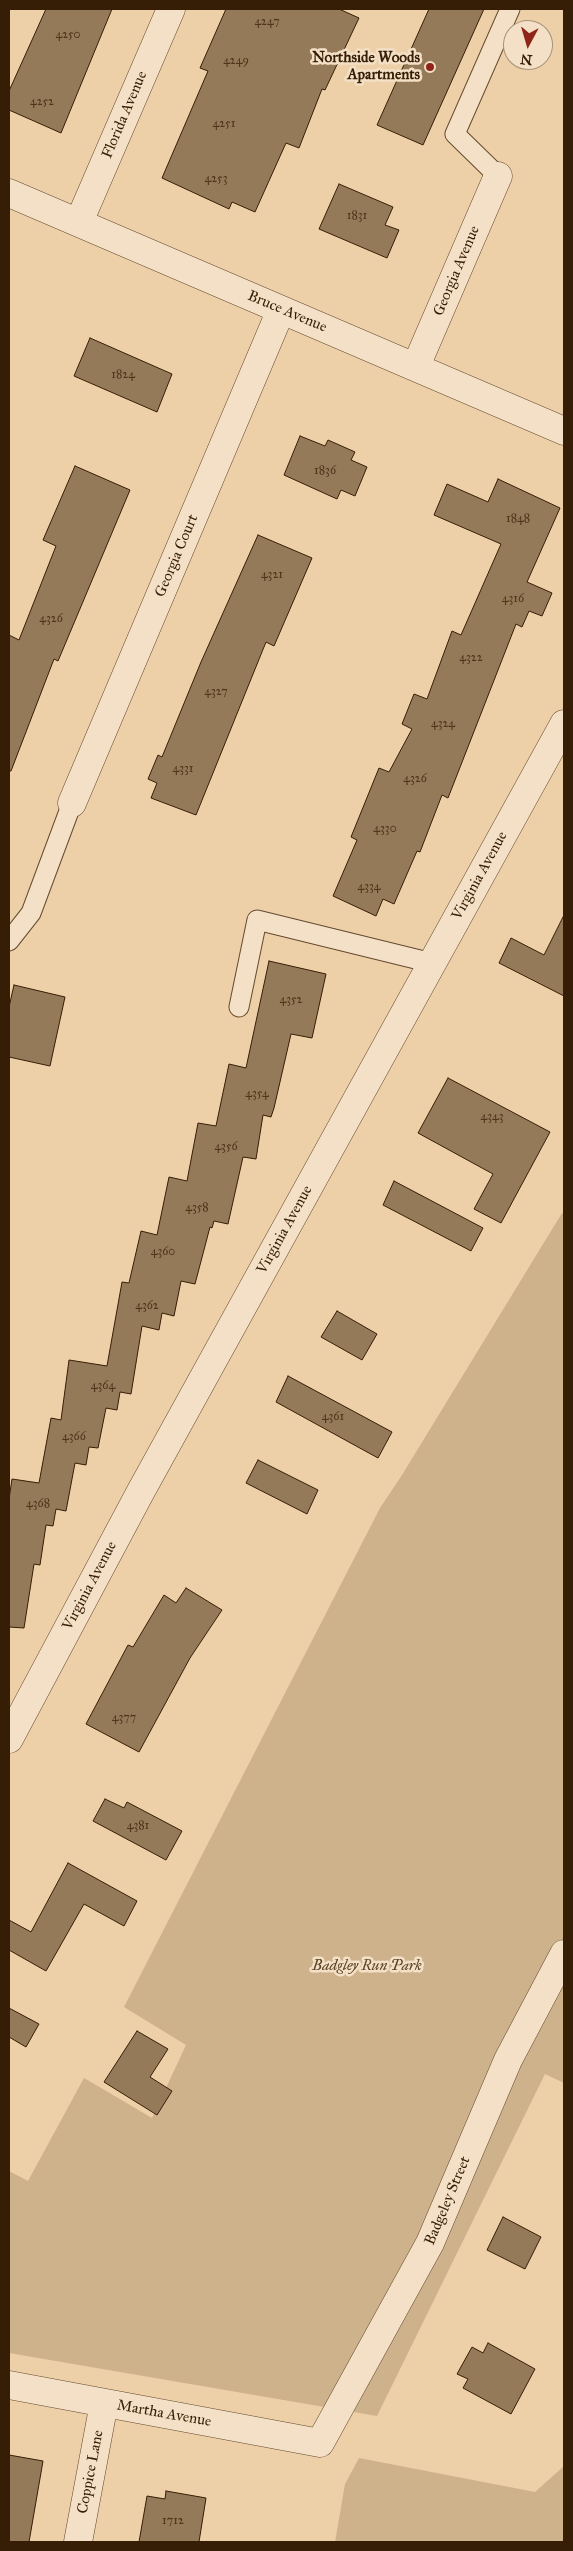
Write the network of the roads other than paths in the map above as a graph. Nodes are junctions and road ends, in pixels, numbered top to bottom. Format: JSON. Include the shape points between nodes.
{"nodes":[{"id":1,"x":171,"y":9,"type":"edge"},
{"id":2,"x":510,"y":9,"type":"edge"},
{"id":3,"x":498,"y":176,"type":"joint"},
{"id":4,"x":9,"y":193,"type":"edge"},
{"id":5,"x":79,"y":222,"type":"junction"},
{"id":6,"x":281,"y":310,"type":"junction"},
{"id":7,"x":416,"y":366,"type":"junction"},
{"id":8,"x":564,"y":431,"type":"edge"},
{"id":9,"x":564,"y":724,"type":"edge"},
{"id":10,"x":72,"y":803,"type":"joint"},
{"id":11,"x":9,"y":941,"type":"edge"},
{"id":12,"x":432,"y":963,"type":"junction"},
{"id":13,"x":239,"y":1007,"type":"dead end"},
{"id":14,"x":9,"y":1739,"type":"edge"},
{"id":15,"x":564,"y":1954,"type":"edge"},
{"id":16,"x":9,"y":2385,"type":"edge"},
{"id":17,"x":104,"y":2403,"type":"junction"},
{"id":18,"x":320,"y":2443,"type":"joint"},
{"id":19,"x":78,"y":2542,"type":"edge"}],
"edges":[{"from":1,"to":5,"type":"street","name":"Florida Avenue"},
{"from":2,"to":3,"type":"lane","via":[[455,134]]},
{"from":3,"to":7,"type":"street","name":"Georgia Avenue"},
{"from":4,"to":5,"type":"street","name":"Bruce Avenue"},
{"from":5,"to":6,"type":"street","name":"Bruce Avenue"},
{"from":6,"to":7,"type":"street","name":"Bruce Avenue"},
{"from":6,"to":10,"type":"street","name":"Georgia Court"},
{"from":7,"to":8,"type":"street","name":"Bruce Avenue"},
{"from":9,"to":12,"type":"street","name":"Virginia Avenue"},
{"from":10,"to":11,"type":"lane","via":[[31,913]]},
{"from":12,"to":13,"type":"lane","via":[[257,920]]},
{"from":12,"to":14,"type":"street","name":"Virginia Avenue","via":[[141,1491]]},
{"from":15,"to":18,"type":"street","name":"Badgeley Street","via":[[508,2060],[430,2244]]},
{"from":16,"to":17,"type":"street","name":"Martha Avenue"},
{"from":17,"to":18,"type":"street","name":"Martha Avenue"},
{"from":17,"to":19,"type":"street","name":"Coppice Lane"}]}
